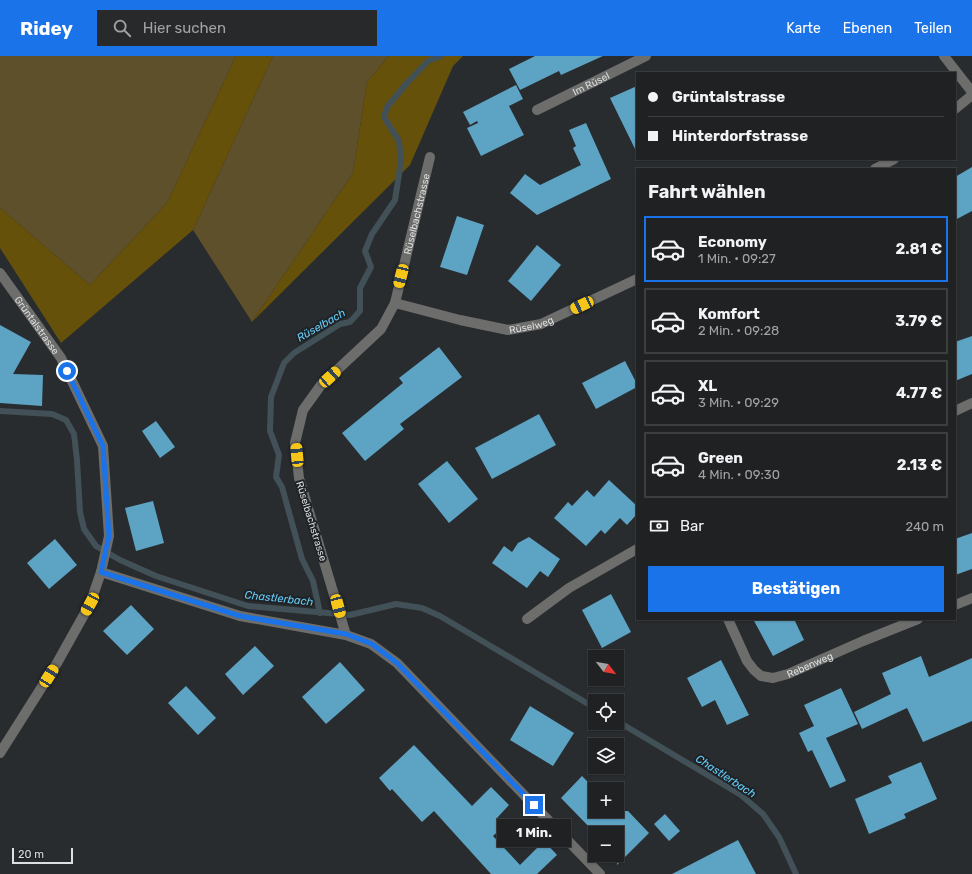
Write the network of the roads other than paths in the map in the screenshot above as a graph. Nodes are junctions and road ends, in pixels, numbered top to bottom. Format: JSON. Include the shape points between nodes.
{"nodes":[{"id":1,"x":646,"y":56,"type":"edge"},
{"id":2,"x":944,"y":56,"type":"edge"},
{"id":3,"x":956,"y":72,"type":"edge"},
{"id":4,"x":956,"y":72,"type":"edge"},
{"id":5,"x":972,"y":94,"type":"edge"},
{"id":6,"x":956,"y":108,"type":"edge"},
{"id":7,"x":537,"y":110,"type":"dead end"},
{"id":8,"x":430,"y":157,"type":"dead end"},
{"id":9,"x":892,"y":160,"type":"edge"},
{"id":10,"x":877,"y":168,"type":"edge"},
{"id":11,"x":0,"y":273,"type":"edge"},
{"id":12,"x":636,"y":279,"type":"edge"},
{"id":13,"x":395,"y":303,"type":"junction"},
{"id":14,"x":972,"y":403,"type":"edge"},
{"id":15,"x":956,"y":411,"type":"edge"},
{"id":16,"x":636,"y":550,"type":"edge"},
{"id":17,"x":102,"y":569,"type":"junction"},
{"id":18,"x":972,"y":598,"type":"edge"},
{"id":19,"x":956,"y":605,"type":"edge"},
{"id":20,"x":527,"y":619,"type":"dead end"},
{"id":21,"x":728,"y":620,"type":"edge"},
{"id":22,"x":916,"y":620,"type":"edge"},
{"id":23,"x":346,"y":634,"type":"junction"},
{"id":24,"x":0,"y":753,"type":"edge"},
{"id":25,"x":600,"y":874,"type":"edge"}],
"edges":[{"from":1,"to":7,"type":"street","name":"Im Rüsel"},
{"from":2,"to":3,"type":"street"},
{"from":4,"to":5,"type":"street"},
{"from":5,"to":6,"type":"street"},
{"from":8,"to":13,"type":"street","name":"Rüselbachstrasse"},
{"from":9,"to":10,"type":"street"},
{"from":11,"to":17,"type":"street","name":"Grüntalstrasse","via":[[61,358],[103,446],[109,536]]},
{"from":12,"to":13,"type":"street","name":"Rüselweg","via":[[541,324],[508,330]]},
{"from":13,"to":23,"type":"street","name":"Rüselbachstrasse","via":[[380,329],[321,385],[303,410],[296,443],[299,478]]},
{"from":14,"to":15,"type":"street"},
{"from":16,"to":20,"type":"street","via":[[569,588]]},
{"from":17,"to":23,"type":"street","via":[[240,616]]},
{"from":17,"to":24,"type":"street","name":"Grüntalstrasse","via":[[90,604]]},
{"from":18,"to":19,"type":"street"},
{"from":21,"to":22,"type":"street","name":"Rebenweg","via":[[747,661],[761,676],[773,678]]},
{"from":23,"to":25,"type":"street","via":[[372,644],[397,663]]}]}
